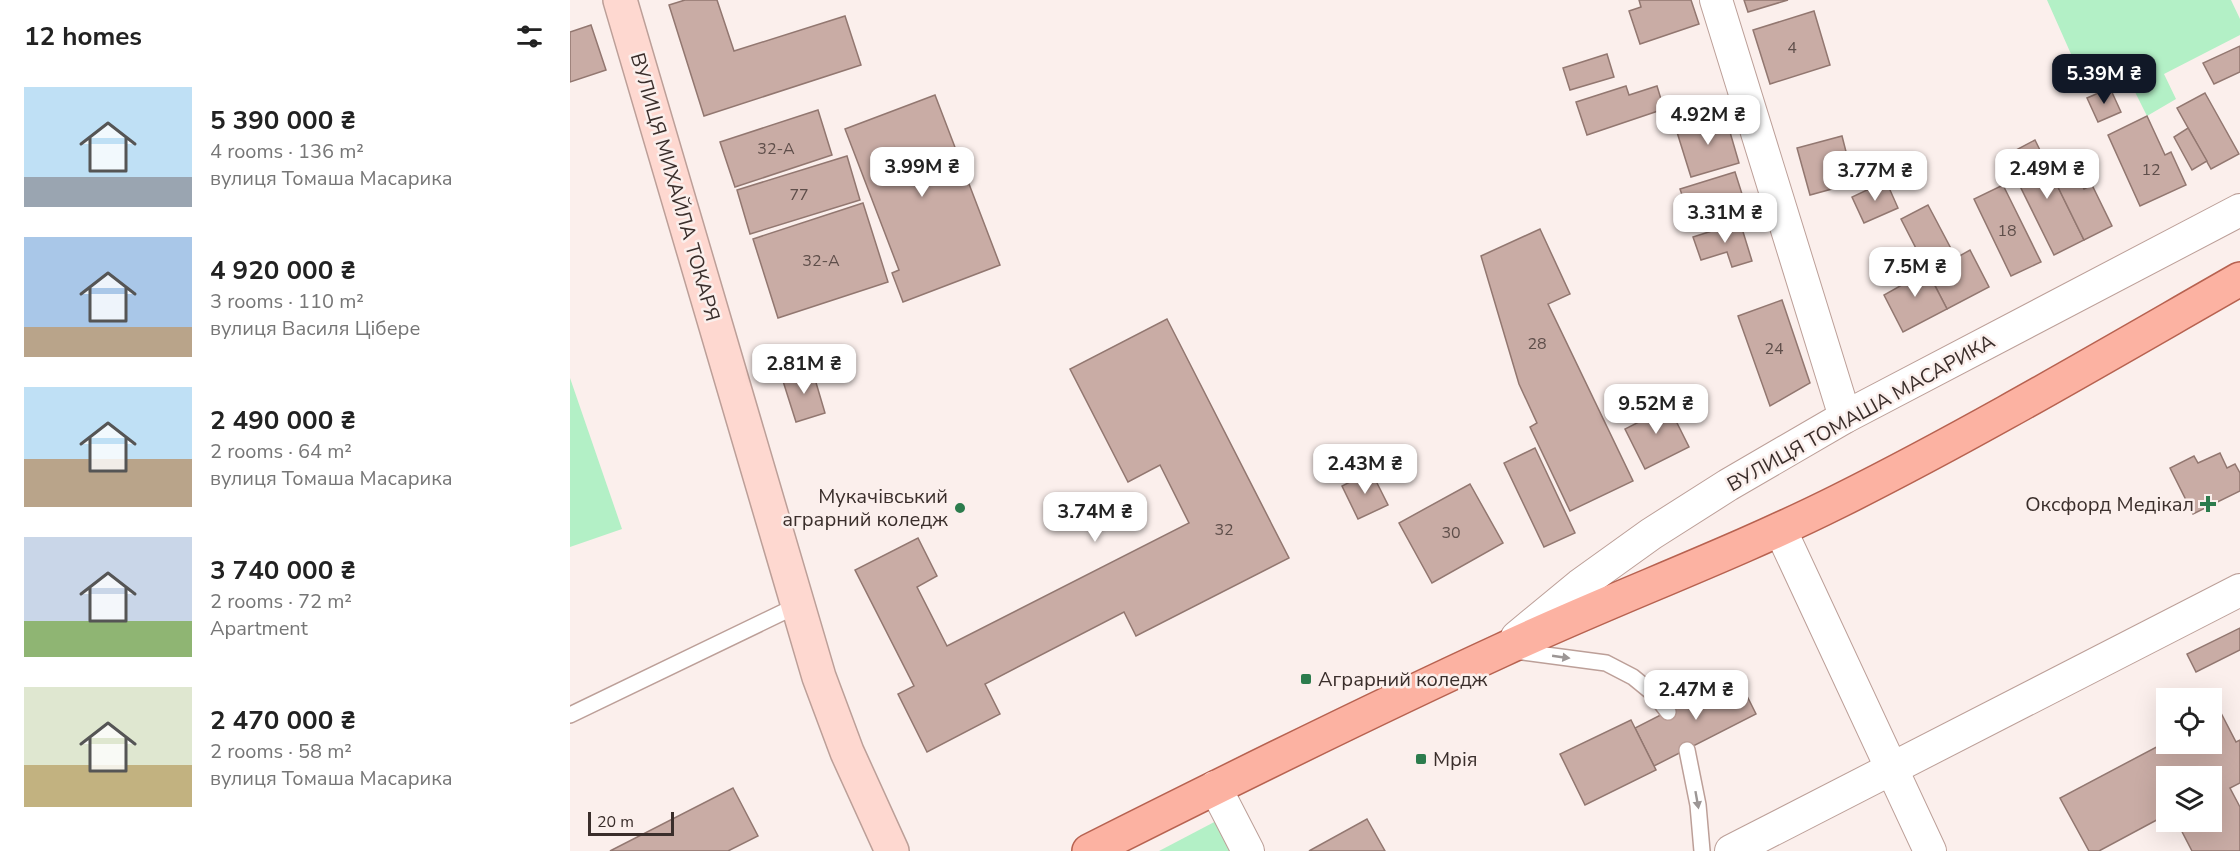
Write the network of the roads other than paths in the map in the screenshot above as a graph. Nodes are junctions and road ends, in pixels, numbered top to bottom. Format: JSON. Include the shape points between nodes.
{"nodes":[{"id":1,"x":620,"y":0,"type":"edge"},
{"id":2,"x":1716,"y":0,"type":"edge"},
{"id":3,"x":2240,"y":210,"type":"edge"},
{"id":4,"x":2240,"y":279,"type":"edge"},
{"id":5,"x":1845,"y":417,"type":"junction"},
{"id":6,"x":1780,"y":529,"type":"junction"},
{"id":7,"x":2240,"y":590,"type":"edge"},
{"id":8,"x":798,"y":605,"type":"junction"},
{"id":9,"x":1503,"y":649,"type":"junction"},
{"id":10,"x":1668,"y":712,"type":"dead end"},
{"id":11,"x":570,"y":715,"type":"edge"},
{"id":12,"x":1687,"y":750,"type":"dead end"},
{"id":13,"x":1892,"y":770,"type":"junction"},
{"id":14,"x":1215,"y":787,"type":"junction"},
{"id":15,"x":892,"y":851,"type":"edge"},
{"id":16,"x":1089,"y":851,"type":"edge"},
{"id":17,"x":1248,"y":851,"type":"edge"},
{"id":18,"x":1702,"y":851,"type":"edge"},
{"id":19,"x":1731,"y":851,"type":"edge"},
{"id":20,"x":1930,"y":851,"type":"edge"}],
"edges":[{"from":1,"to":8,"type":"street","name":"ВУЛИЦЯ МИХАЙЛА ТОКАРЯ"},
{"from":2,"to":5,"type":"street"},
{"from":3,"to":5,"type":"street","name":"ВУЛИЦЯ ТОМАША МАСАРИКА"},
{"from":4,"to":6,"type":"main road","name":"ВУЛИЦЯ ТОМАША МАСАРИКА","via":[[1959,438]]},
{"from":5,"to":9,"type":"street","name":"ВУЛИЦЯ ТОМАША МАСАРИКА","via":[[1651,534],[1580,585]]},
{"from":6,"to":9,"type":"main road","name":"ВУЛИЦЯ ТОМАША МАСАРИКА"},
{"from":6,"to":13,"type":"street"},
{"from":7,"to":13,"type":"street"},
{"from":8,"to":11,"type":"lane"},
{"from":8,"to":15,"type":"street","name":"ВУЛИЦЯ МИХАЙЛА ТОКАРЯ","via":[[847,752]]},
{"from":9,"to":10,"type":"lane","one_way":true,"via":[[1606,663],[1633,677]]},
{"from":9,"to":14,"type":"main road","name":"ВУЛИЦЯ ТОМАША МАСАРИКА"},
{"from":12,"to":18,"type":"lane","one_way":true},
{"from":13,"to":19,"type":"street"},
{"from":13,"to":20,"type":"street"},
{"from":14,"to":16,"type":"main road","name":"ВУЛИЦЯ ТОМАША МАСАРИКА"},
{"from":14,"to":17,"type":"street"}]}
